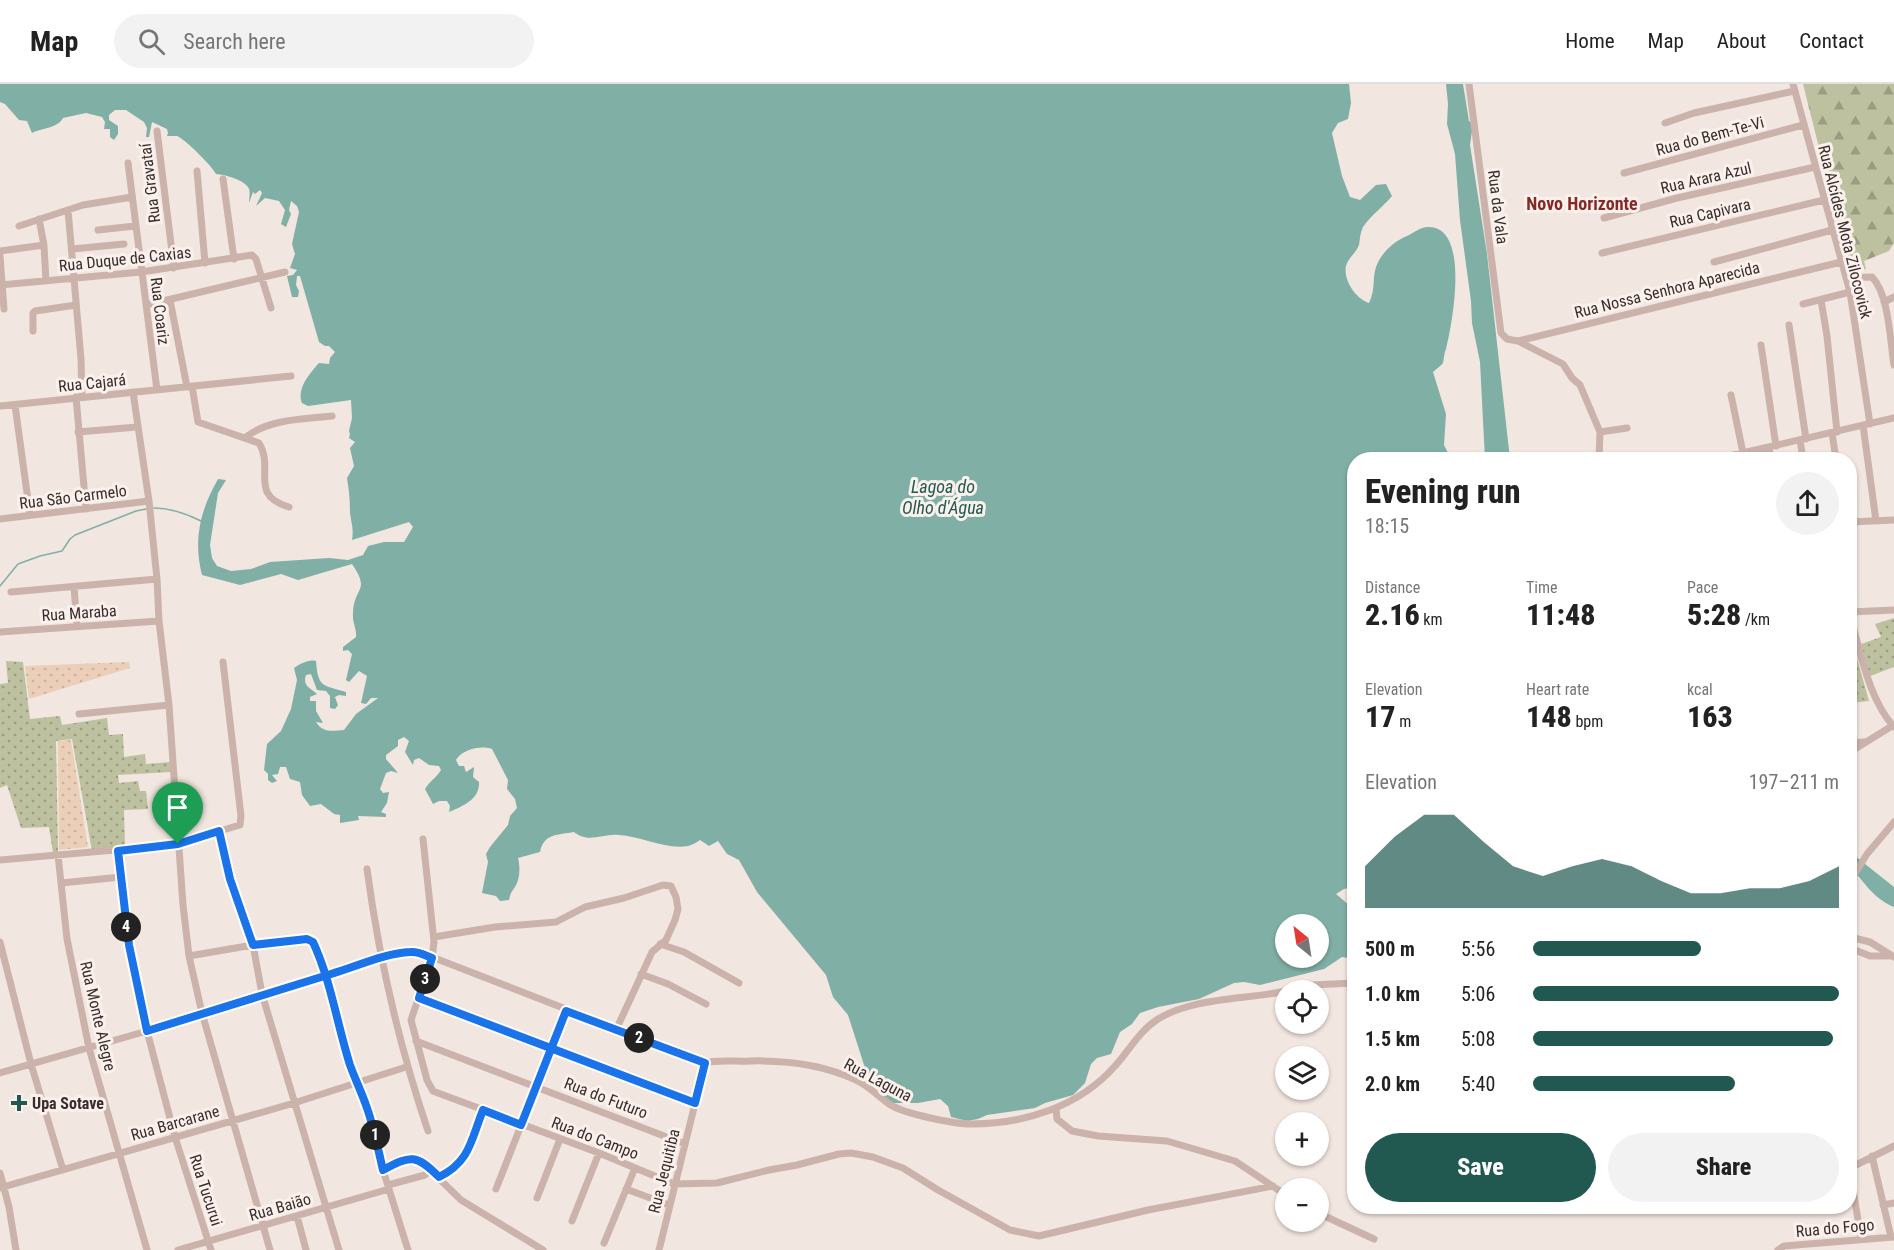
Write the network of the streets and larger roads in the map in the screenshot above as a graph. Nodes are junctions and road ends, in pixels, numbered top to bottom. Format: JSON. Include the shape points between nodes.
{"nodes":[{"id":1,"x":1469,"y":84,"type":"edge"},
{"id":2,"x":1793,"y":87,"type":"edge"},
{"id":3,"x":1665,"y":123,"type":"dead end"},
{"id":4,"x":1803,"y":125,"type":"junction"},
{"id":5,"x":157,"y":131,"type":"dead end"},
{"id":6,"x":128,"y":163,"type":"dead end"},
{"id":7,"x":1815,"y":167,"type":"junction"},
{"id":8,"x":198,"y":171,"type":"dead end"},
{"id":9,"x":1624,"y":173,"type":"dead end"},
{"id":10,"x":223,"y":179,"type":"dead end"},
{"id":11,"x":132,"y":197,"type":"junction"},
{"id":12,"x":1824,"y":200,"type":"junction"},
{"id":13,"x":68,"y":210,"type":"junction"},
{"id":14,"x":1604,"y":218,"type":"dead end"},
{"id":15,"x":39,"y":219,"type":"junction"},
{"id":16,"x":19,"y":226,"type":"dead end"},
{"id":17,"x":135,"y":226,"type":"junction"},
{"id":18,"x":98,"y":230,"type":"dead end"},
{"id":19,"x":1832,"y":230,"type":"junction"},
{"id":20,"x":124,"y":244,"type":"dead end"},
{"id":21,"x":44,"y":245,"type":"junction"},
{"id":22,"x":72,"y":249,"type":"junction"},
{"id":23,"x":0,"y":251,"type":"edge"},
{"id":24,"x":1602,"y":253,"type":"dead end"},
{"id":25,"x":0,"y":256,"type":"edge"},
{"id":26,"x":234,"y":259,"type":"junction"},
{"id":27,"x":1714,"y":262,"type":"dead end"},
{"id":28,"x":1841,"y":262,"type":"junction"},
{"id":29,"x":206,"y":263,"type":"junction"},
{"id":30,"x":174,"y":268,"type":"junction"},
{"id":31,"x":141,"y":272,"type":"junction"},
{"id":32,"x":285,"y":272,"type":"dead end"},
{"id":33,"x":74,"y":278,"type":"junction"},
{"id":34,"x":262,"y":278,"type":"junction"},
{"id":35,"x":1845,"y":278,"type":"junction"},
{"id":36,"x":46,"y":281,"type":"junction"},
{"id":37,"x":2,"y":285,"type":"edge"},
{"id":38,"x":1850,"y":292,"type":"junction"},
{"id":39,"x":1894,"y":297,"type":"edge"},
{"id":40,"x":170,"y":300,"type":"junction"},
{"id":41,"x":1821,"y":300,"type":"junction"},
{"id":42,"x":1884,"y":302,"type":"junction"},
{"id":43,"x":1803,"y":304,"type":"dead end"},
{"id":44,"x":76,"y":305,"type":"junction"},
{"id":45,"x":146,"y":305,"type":"junction"},
{"id":46,"x":271,"y":308,"type":"dead end"},
{"id":47,"x":4,"y":309,"type":"dead end"},
{"id":48,"x":1789,"y":325,"type":"dead end"},
{"id":49,"x":33,"y":331,"type":"dead end"},
{"id":50,"x":1518,"y":341,"type":"junction"},
{"id":51,"x":1761,"y":345,"type":"dead end"},
{"id":52,"x":1894,"y":365,"type":"edge"},
{"id":53,"x":291,"y":376,"type":"dead end"},
{"id":54,"x":190,"y":387,"type":"junction"},
{"id":55,"x":157,"y":390,"type":"junction"},
{"id":56,"x":133,"y":392,"type":"junction"},
{"id":57,"x":1731,"y":395,"type":"dead end"},
{"id":58,"x":79,"y":397,"type":"junction"},
{"id":59,"x":15,"y":405,"type":"junction"},
{"id":60,"x":0,"y":406,"type":"edge"},
{"id":61,"x":332,"y":416,"type":"dead end"},
{"id":62,"x":1894,"y":418,"type":"edge"},
{"id":63,"x":1867,"y":425,"type":"junction"},
{"id":64,"x":137,"y":427,"type":"junction"},
{"id":65,"x":1627,"y":428,"type":"dead end"},
{"id":66,"x":78,"y":432,"type":"junction"},
{"id":67,"x":1600,"y":432,"type":"junction"},
{"id":68,"x":1835,"y":433,"type":"junction"},
{"id":69,"x":246,"y":437,"type":"junction"},
{"id":70,"x":1803,"y":439,"type":"junction"},
{"id":71,"x":1772,"y":447,"type":"junction"},
{"id":72,"x":1599,"y":452,"type":"edge"},
{"id":73,"x":1739,"y":452,"type":"edge"},
{"id":74,"x":1751,"y":452,"type":"edge"},
{"id":75,"x":1772,"y":452,"type":"edge"},
{"id":76,"x":1803,"y":452,"type":"edge"},
{"id":77,"x":1836,"y":452,"type":"edge"},
{"id":78,"x":149,"y":501,"type":"junction"},
{"id":79,"x":289,"y":507,"type":"dead end"},
{"id":80,"x":86,"y":509,"type":"junction"},
{"id":81,"x":30,"y":515,"type":"junction"},
{"id":82,"x":0,"y":519,"type":"edge"},
{"id":83,"x":1894,"y":520,"type":"edge"},
{"id":84,"x":1876,"y":521,"type":"junction"},
{"id":85,"x":1857,"y":522,"type":"edge"},
{"id":86,"x":157,"y":579,"type":"junction"},
{"id":87,"x":74,"y":587,"type":"junction"},
{"id":88,"x":11,"y":592,"type":"dead end"},
{"id":89,"x":1894,"y":610,"type":"edge"},
{"id":90,"x":1857,"y":613,"type":"edge"},
{"id":91,"x":159,"y":621,"type":"junction"},
{"id":92,"x":77,"y":626,"type":"junction"},
{"id":93,"x":0,"y":632,"type":"edge"},
{"id":94,"x":1857,"y":638,"type":"edge"},
{"id":95,"x":223,"y":662,"type":"dead end"},
{"id":96,"x":169,"y":705,"type":"junction"},
{"id":97,"x":79,"y":714,"type":"dead end"},
{"id":98,"x":1893,"y":727,"type":"edge"},
{"id":99,"x":1872,"y":739,"type":"junction"},
{"id":100,"x":1857,"y":742,"type":"edge"},
{"id":101,"x":1857,"y":748,"type":"edge"},
{"id":102,"x":1893,"y":828,"type":"edge"},
{"id":103,"x":219,"y":831,"type":"junction"},
{"id":104,"x":423,"y":839,"type":"dead end"},
{"id":105,"x":178,"y":844,"type":"junction"},
{"id":106,"x":118,"y":851,"type":"junction"},
{"id":107,"x":58,"y":855,"type":"junction"},
{"id":108,"x":0,"y":860,"type":"edge"},
{"id":109,"x":368,"y":869,"type":"dead end"},
{"id":110,"x":1857,"y":870,"type":"edge"},
{"id":111,"x":121,"y":877,"type":"junction"},
{"id":112,"x":61,"y":883,"type":"junction"},
{"id":113,"x":434,"y":938,"type":"junction"},
{"id":114,"x":1857,"y":939,"type":"edge"},
{"id":115,"x":0,"y":942,"type":"edge"},
{"id":116,"x":660,"y":944,"type":"junction"},
{"id":117,"x":253,"y":945,"type":"junction"},
{"id":118,"x":1857,"y":951,"type":"edge"},
{"id":119,"x":189,"y":956,"type":"junction"},
{"id":120,"x":1893,"y":957,"type":"edge"},
{"id":121,"x":381,"y":958,"type":"junction"},
{"id":122,"x":432,"y":958,"type":"junction"},
{"id":123,"x":641,"y":974,"type":"junction"},
{"id":124,"x":325,"y":976,"type":"junction"},
{"id":125,"x":739,"y":983,"type":"dead end"},
{"id":126,"x":1347,"y":983,"type":"edge"},
{"id":127,"x":1329,"y":984,"type":"edge"},
{"id":128,"x":1275,"y":993,"type":"edge"},
{"id":129,"x":262,"y":994,"type":"junction"},
{"id":130,"x":419,"y":998,"type":"junction"},
{"id":131,"x":706,"y":1004,"type":"dead end"},
{"id":132,"x":566,"y":1011,"type":"junction"},
{"id":133,"x":202,"y":1013,"type":"junction"},
{"id":134,"x":616,"y":1030,"type":"junction"},
{"id":135,"x":147,"y":1031,"type":"junction"},
{"id":136,"x":416,"y":1041,"type":"junction"},
{"id":137,"x":551,"y":1047,"type":"junction"},
{"id":138,"x":89,"y":1048,"type":"junction"},
{"id":139,"x":705,"y":1063,"type":"junction"},
{"id":140,"x":31,"y":1064,"type":"junction"},
{"id":141,"x":406,"y":1067,"type":"junction"},
{"id":142,"x":0,"y":1073,"type":"edge"},
{"id":143,"x":358,"y":1083,"type":"junction"},
{"id":144,"x":537,"y":1086,"type":"junction"},
{"id":145,"x":294,"y":1103,"type":"junction"},
{"id":146,"x":695,"y":1103,"type":"junction"},
{"id":147,"x":1056,"y":1108,"type":"junction"},
{"id":148,"x":483,"y":1110,"type":"junction"},
{"id":149,"x":235,"y":1120,"type":"junction"},
{"id":150,"x":521,"y":1125,"type":"junction"},
{"id":151,"x":428,"y":1131,"type":"dead end"},
{"id":152,"x":175,"y":1137,"type":"junction"},
{"id":153,"x":560,"y":1139,"type":"junction"},
{"id":154,"x":685,"y":1143,"type":"junction"},
{"id":155,"x":1894,"y":1146,"type":"edge"},
{"id":156,"x":599,"y":1153,"type":"junction"},
{"id":157,"x":120,"y":1154,"type":"junction"},
{"id":158,"x":1872,"y":1156,"type":"junction"},
{"id":159,"x":1857,"y":1164,"type":"edge"},
{"id":160,"x":635,"y":1168,"type":"junction"},
{"id":161,"x":63,"y":1170,"type":"junction"},
{"id":162,"x":383,"y":1170,"type":"junction"},
{"id":163,"x":432,"y":1170,"type":"junction"},
{"id":164,"x":0,"y":1173,"type":"edge"},
{"id":165,"x":439,"y":1177,"type":"junction"},
{"id":166,"x":674,"y":1184,"type":"junction"},
{"id":167,"x":1273,"y":1186,"type":"joint"},
{"id":168,"x":388,"y":1187,"type":"junction"},
{"id":169,"x":2,"y":1188,"type":"edge"},
{"id":170,"x":496,"y":1189,"type":"dead end"},
{"id":171,"x":626,"y":1189,"type":"junction"},
{"id":172,"x":537,"y":1198,"type":"dead end"},
{"id":173,"x":1894,"y":1203,"type":"edge"},
{"id":174,"x":669,"y":1205,"type":"junction"},
{"id":175,"x":1883,"y":1205,"type":"junction"},
{"id":176,"x":326,"y":1208,"type":"junction"},
{"id":177,"x":1857,"y":1214,"type":"edge"},
{"id":178,"x":297,"y":1216,"type":"junction"},
{"id":179,"x":1329,"y":1218,"type":"edge"},
{"id":180,"x":572,"y":1221,"type":"dead end"},
{"id":181,"x":264,"y":1226,"type":"junction"},
{"id":182,"x":1861,"y":1238,"type":"junction"},
{"id":183,"x":1893,"y":1238,"type":"edge"},
{"id":184,"x":1374,"y":1239,"type":"dead end"},
{"id":185,"x":1826,"y":1241,"type":"junction"},
{"id":186,"x":208,"y":1242,"type":"junction"},
{"id":187,"x":604,"y":1243,"type":"dead end"},
{"id":188,"x":1779,"y":1249,"type":"edge"},
{"id":189,"x":16,"y":1250,"type":"edge"},
{"id":190,"x":147,"y":1250,"type":"edge"},
{"id":191,"x":178,"y":1250,"type":"edge"},
{"id":192,"x":211,"y":1250,"type":"edge"},
{"id":193,"x":270,"y":1250,"type":"edge"},
{"id":194,"x":306,"y":1250,"type":"edge"},
{"id":195,"x":339,"y":1250,"type":"edge"},
{"id":196,"x":408,"y":1250,"type":"edge"},
{"id":197,"x":543,"y":1250,"type":"edge"},
{"id":198,"x":658,"y":1250,"type":"edge"},
{"id":199,"x":1822,"y":1250,"type":"edge"}],
"edges":[{"from":1,"to":50,"type":"street","name":"Rua da Vala","via":[[1501,333]]},
{"from":2,"to":3,"type":"street"},
{"from":2,"to":4,"type":"street","name":"Rua Alcídes Mota Zilocovick"},
{"from":4,"to":7,"type":"street","name":"Rua Alcídes Mota Zilocovick"},
{"from":4,"to":9,"type":"street","name":"Rua do Bem-Te-Vi"},
{"from":5,"to":30,"type":"street","name":"Rua Gravataí"},
{"from":6,"to":11,"type":"street","name":"Rua Coariz"},
{"from":7,"to":12,"type":"street","name":"Rua Alcídes Mota Zilocovick"},
{"from":7,"to":14,"type":"street","name":"Rua Arara Azul"},
{"from":8,"to":29,"type":"street"},
{"from":10,"to":26,"type":"street"},
{"from":11,"to":13,"type":"street"},
{"from":11,"to":17,"type":"street","name":"Rua Coariz"},
{"from":12,"to":19,"type":"street","name":"Rua Alcídes Mota Zilocovick"},
{"from":12,"to":24,"type":"street","name":"Rua Capivara"},
{"from":13,"to":15,"type":"street"},
{"from":13,"to":22,"type":"street"},
{"from":15,"to":16,"type":"street"},
{"from":15,"to":21,"type":"street"},
{"from":17,"to":18,"type":"street"},
{"from":17,"to":31,"type":"street","name":"Rua Coariz"},
{"from":19,"to":27,"type":"street"},
{"from":19,"to":28,"type":"street","name":"Rua Alcídes Mota Zilocovick"},
{"from":20,"to":22,"type":"street"},
{"from":21,"to":23,"type":"street"},
{"from":21,"to":36,"type":"street"},
{"from":22,"to":33,"type":"street"},
{"from":25,"to":37,"type":"street"},
{"from":26,"to":29,"type":"street","name":"Rua Duque de Caxias"},
{"from":26,"to":34,"type":"street","name":"Rua Duque de Caxias","via":[[252,255]]},
{"from":28,"to":35,"type":"street","name":"Rua Alcídes Mota Zilocovick"},
{"from":28,"to":50,"type":"street","name":"Rua Nossa Senhora Aparecida"},
{"from":29,"to":30,"type":"street","name":"Rua Duque de Caxias"},
{"from":30,"to":31,"type":"street","name":"Rua Duque de Caxias"},
{"from":31,"to":33,"type":"street","name":"Rua Duque de Caxias"},
{"from":31,"to":45,"type":"street","name":"Rua Coariz"},
{"from":32,"to":34,"type":"street"},
{"from":33,"to":36,"type":"street","name":"Rua Duque de Caxias"},
{"from":33,"to":44,"type":"street"},
{"from":34,"to":40,"type":"street"},
{"from":34,"to":46,"type":"street"},
{"from":35,"to":38,"type":"street","name":"Rua Alcídes Mota Zilocovick"},
{"from":35,"to":42,"type":"street","via":[[1872,277]]},
{"from":36,"to":37,"type":"street","name":"Rua Duque de Caxias"},
{"from":37,"to":47,"type":"street"},
{"from":38,"to":41,"type":"street"},
{"from":38,"to":63,"type":"street","name":"Rua Alcídes Mota Zilocovick"},
{"from":39,"to":42,"type":"street"},
{"from":40,"to":45,"type":"street"},
{"from":40,"to":54,"type":"street"},
{"from":41,"to":43,"type":"street"},
{"from":41,"to":68,"type":"street"},
{"from":42,"to":52,"type":"street"},
{"from":44,"to":49,"type":"street","via":[[35,310]]},
{"from":44,"to":58,"type":"street"},
{"from":45,"to":55,"type":"street","name":"Rua Coariz"},
{"from":48,"to":70,"type":"street"},
{"from":50,"to":67,"type":"street","via":[[1566,367],[1580,385]]},
{"from":51,"to":71,"type":"street"},
{"from":53,"to":54,"type":"street","name":"Rua Cajará"},
{"from":54,"to":55,"type":"street","name":"Rua Cajará"},
{"from":54,"to":69,"type":"street","via":[[198,422]]},
{"from":55,"to":56,"type":"street","name":"Rua Cajará"},
{"from":56,"to":58,"type":"street","name":"Rua Cajará"},
{"from":56,"to":64,"type":"street"},
{"from":57,"to":73,"type":"street"},
{"from":58,"to":59,"type":"street","name":"Rua Cajará"},
{"from":58,"to":66,"type":"street"},
{"from":59,"to":60,"type":"street","name":"Rua Cajará"},
{"from":59,"to":81,"type":"street"},
{"from":61,"to":69,"type":"street","via":[[272,424]]},
{"from":62,"to":63,"type":"street"},
{"from":63,"to":68,"type":"street"},
{"from":63,"to":84,"type":"street","name":"Rua Alcídes Mota Zilocovick"},
{"from":64,"to":66,"type":"street"},
{"from":64,"to":78,"type":"street"},
{"from":65,"to":67,"type":"street"},
{"from":66,"to":80,"type":"street"},
{"from":67,"to":72,"type":"street"},
{"from":68,"to":70,"type":"street"},
{"from":68,"to":77,"type":"street"},
{"from":69,"to":79,"type":"street","via":[[261,446],[271,499]]},
{"from":70,"to":71,"type":"street"},
{"from":70,"to":76,"type":"street"},
{"from":71,"to":74,"type":"street"},
{"from":71,"to":75,"type":"street"},
{"from":78,"to":80,"type":"street","name":"Rua São Carmelo"},
{"from":78,"to":86,"type":"street"},
{"from":80,"to":81,"type":"street","name":"Rua São Carmelo"},
{"from":81,"to":82,"type":"street","name":"Rua São Carmelo"},
{"from":83,"to":84,"type":"street"},
{"from":84,"to":85,"type":"street"},
{"from":86,"to":87,"type":"street"},
{"from":86,"to":91,"type":"street"},
{"from":87,"to":88,"type":"street"},
{"from":87,"to":92,"type":"street"},
{"from":89,"to":90,"type":"street"},
{"from":91,"to":92,"type":"street","name":"Rua Maraba"},
{"from":91,"to":96,"type":"street"},
{"from":92,"to":93,"type":"street","name":"Rua Maraba"},
{"from":94,"to":98,"type":"street","via":[[1871,685]]},
{"from":95,"to":103,"type":"street","via":[[241,820],[238,826]]},
{"from":96,"to":97,"type":"street"},
{"from":96,"to":105,"type":"street"},
{"from":98,"to":99,"type":"street"},
{"from":99,"to":100,"type":"street"},
{"from":99,"to":101,"type":"street"},
{"from":102,"to":110,"type":"street"},
{"from":103,"to":105,"type":"street"},
{"from":103,"to":117,"type":"street","via":[[230,879]]},
{"from":104,"to":113,"type":"street"},
{"from":105,"to":106,"type":"street"},
{"from":105,"to":119,"type":"street"},
{"from":106,"to":107,"type":"street"},
{"from":106,"to":111,"type":"street","name":"Rua Tucurui"},
{"from":107,"to":108,"type":"street"},
{"from":107,"to":112,"type":"street","name":"Rua Monte Alegre"},
{"from":109,"to":121,"type":"street"},
{"from":111,"to":112,"type":"street"},
{"from":111,"to":135,"type":"street","name":"Rua Tucurui","via":[[129,945]]},
{"from":112,"to":138,"type":"street","name":"Rua Monte Alegre","via":[[67,939]]},
{"from":113,"to":116,"type":"street","via":[[556,922],[585,907],[663,885],[671,886],[678,909],[666,940]]},
{"from":113,"to":122,"type":"street"},
{"from":114,"to":120,"type":"street"},
{"from":115,"to":140,"type":"street"},
{"from":116,"to":123,"type":"street","via":[[651,952]]},
{"from":116,"to":125,"type":"street","via":[[684,952]]},
{"from":117,"to":119,"type":"street"},
{"from":117,"to":124,"type":"street","via":[[307,939],[313,942]]},
{"from":117,"to":129,"type":"street"},
{"from":118,"to":120,"type":"street"},
{"from":119,"to":133,"type":"street"},
{"from":121,"to":122,"type":"street","via":[[409,952]]},
{"from":121,"to":124,"type":"street"},
{"from":121,"to":141,"type":"street"},
{"from":122,"to":130,"type":"street"},
{"from":122,"to":132,"type":"street"},
{"from":123,"to":131,"type":"street"},
{"from":123,"to":134,"type":"street"},
{"from":124,"to":129,"type":"street"},
{"from":124,"to":143,"type":"street"},
{"from":126,"to":127,"type":"street"},
{"from":128,"to":147,"type":"street","name":"Rua Laguna","via":[[1212,1002],[1170,1013],[1144,1030],[1120,1062],[1095,1086]]},
{"from":129,"to":133,"type":"street"},
{"from":129,"to":145,"type":"street"},
{"from":130,"to":136,"type":"street","via":[[411,1020]]},
{"from":130,"to":137,"type":"street"},
{"from":132,"to":134,"type":"street"},
{"from":132,"to":137,"type":"street"},
{"from":133,"to":135,"type":"street"},
{"from":133,"to":149,"type":"street"},
{"from":134,"to":139,"type":"street"},
{"from":135,"to":138,"type":"street"},
{"from":135,"to":152,"type":"street","name":"Rua Tucurui"},
{"from":136,"to":144,"type":"street","name":"Rua do Futuro"},
{"from":136,"to":148,"type":"street","name":"Rua do Campo","via":[[433,1090]]},
{"from":137,"to":144,"type":"street"},
{"from":137,"to":146,"type":"street"},
{"from":138,"to":140,"type":"street"},
{"from":138,"to":157,"type":"street","name":"Rua Monte Alegre"},
{"from":139,"to":146,"type":"street","name":"Rua Jequitiba"},
{"from":139,"to":147,"type":"street","name":"Rua Laguna","via":[[811,1064],[861,1082],[898,1108],[953,1122],[1001,1121]]},
{"from":140,"to":142,"type":"street"},
{"from":140,"to":161,"type":"street"},
{"from":141,"to":143,"type":"street","name":"Rua Barcarane"},
{"from":141,"to":151,"type":"street"},
{"from":143,"to":145,"type":"street","name":"Rua Barcarane"},
{"from":143,"to":162,"type":"street"},
{"from":144,"to":150,"type":"street"},
{"from":144,"to":154,"type":"street","name":"Rua do Futuro"},
{"from":145,"to":149,"type":"street","name":"Rua Barcarane"},
{"from":145,"to":176,"type":"street"},
{"from":146,"to":154,"type":"street","name":"Rua Jequitiba"},
{"from":147,"to":167,"type":"street","via":[[1057,1119],[1072,1131],[1167,1142],[1234,1161]]},
{"from":148,"to":150,"type":"street","name":"Rua do Campo"},
{"from":148,"to":165,"type":"street","via":[[461,1162]]},
{"from":149,"to":152,"type":"street","name":"Rua Barcarane"},
{"from":149,"to":181,"type":"street"},
{"from":150,"to":153,"type":"street","name":"Rua do Campo"},
{"from":150,"to":170,"type":"street"},
{"from":152,"to":157,"type":"street","name":"Rua Barcarane"},
{"from":152,"to":186,"type":"street","name":"Rua Tucurui"},
{"from":153,"to":156,"type":"street","name":"Rua do Campo"},
{"from":153,"to":172,"type":"street"},
{"from":154,"to":166,"type":"street","name":"Rua Jequitiba"},
{"from":155,"to":158,"type":"street"},
{"from":156,"to":160,"type":"street","name":"Rua do Campo"},
{"from":156,"to":180,"type":"street"},
{"from":157,"to":161,"type":"street","name":"Rua Barcarane"},
{"from":157,"to":190,"type":"street","name":"Rua Monte Alegre"},
{"from":158,"to":159,"type":"street"},
{"from":158,"to":175,"type":"street"},
{"from":160,"to":166,"type":"street","name":"Rua do Campo"},
{"from":160,"to":171,"type":"street"},
{"from":161,"to":169,"type":"street","name":"Rua Barcarane"},
{"from":162,"to":163,"type":"street","via":[[406,1158],[421,1161]]},
{"from":162,"to":168,"type":"street"},
{"from":163,"to":165,"type":"street"},
{"from":163,"to":168,"type":"street","name":"Rua Baião"},
{"from":164,"to":169,"type":"street"},
{"from":165,"to":197,"type":"street","via":[[467,1204]]},
{"from":166,"to":167,"type":"street","via":[[717,1183],[851,1153],[903,1168],[1010,1230],[1039,1236]]},
{"from":166,"to":174,"type":"street","name":"Rua Jequitiba"},
{"from":168,"to":176,"type":"street","name":"Rua Baião"},
{"from":168,"to":196,"type":"street"},
{"from":169,"to":189,"type":"street"},
{"from":171,"to":174,"type":"street"},
{"from":171,"to":187,"type":"street"},
{"from":173,"to":175,"type":"street"},
{"from":174,"to":198,"type":"street","name":"Rua Jequitiba"},
{"from":175,"to":183,"type":"street"},
{"from":176,"to":178,"type":"street","name":"Rua Baião"},
{"from":176,"to":195,"type":"street"},
{"from":177,"to":182,"type":"street"},
{"from":178,"to":181,"type":"street","name":"Rua Baião"},
{"from":178,"to":194,"type":"street"},
{"from":179,"to":184,"type":"street"},
{"from":181,"to":186,"type":"street","name":"Rua Baião"},
{"from":181,"to":193,"type":"street"},
{"from":182,"to":183,"type":"street","name":"Rua do Fogo"},
{"from":182,"to":185,"type":"street","name":"Rua do Fogo"},
{"from":185,"to":188,"type":"street","name":"Rua do Fogo","via":[[1784,1245]]},
{"from":185,"to":199,"type":"street"},
{"from":186,"to":191,"type":"street","name":"Rua Baião"},
{"from":186,"to":192,"type":"street","name":"Rua Tucurui"}]}
